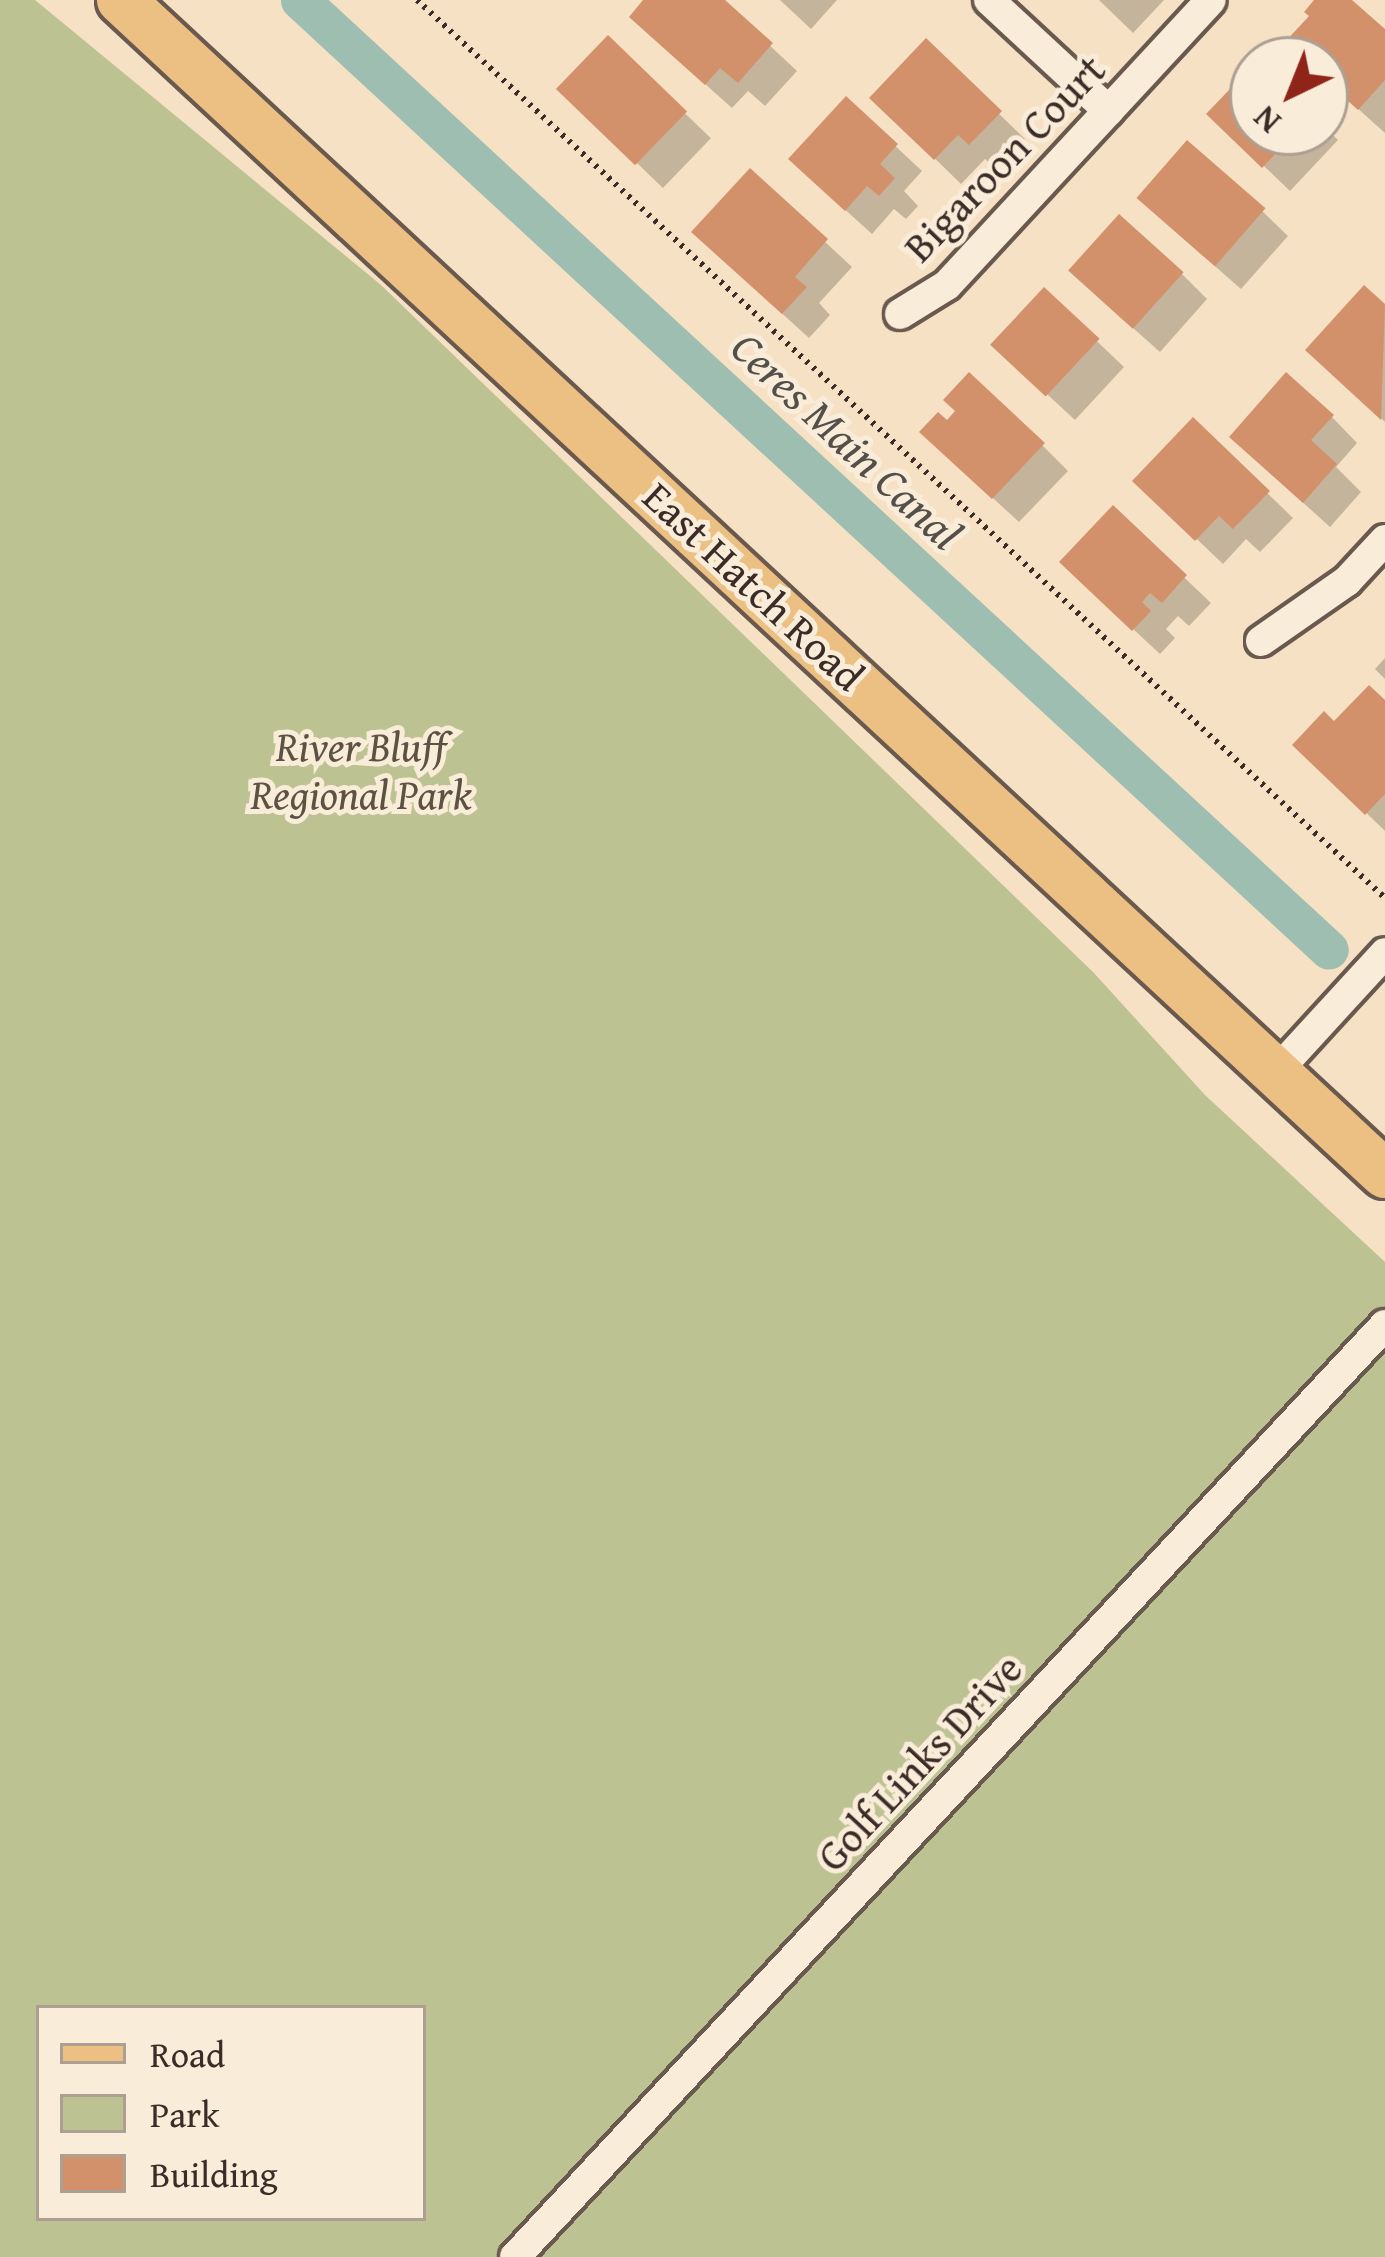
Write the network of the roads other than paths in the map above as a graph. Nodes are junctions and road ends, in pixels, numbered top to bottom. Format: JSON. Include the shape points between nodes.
{"nodes":[{"id":1,"x":122,"y":0,"type":"edge"},
{"id":2,"x":989,"y":0,"type":"edge"},
{"id":3,"x":1211,"y":0,"type":"edge"},
{"id":4,"x":1108,"y":111,"type":"junction"},
{"id":5,"x":900,"y":314,"type":"dead end"},
{"id":6,"x":1385,"y":540,"type":"edge"},
{"id":7,"x":1261,"y":641,"type":"dead end"},
{"id":8,"x":1385,"y":952,"type":"edge"},
{"id":9,"x":1276,"y":1072,"type":"junction"},
{"id":10,"x":1385,"y":1174,"type":"edge"},
{"id":11,"x":1385,"y":1325,"type":"edge"},
{"id":12,"x":515,"y":2257,"type":"edge"}],
"edges":[{"from":1,"to":9,"type":"main road","name":"East Hatch Road"},
{"from":2,"to":4,"type":"street"},
{"from":3,"to":4,"type":"street","name":"Bigaroon Court"},
{"from":4,"to":5,"type":"street","name":"Bigaroon Court","via":[[947,286]]},
{"from":6,"to":7,"type":"street","via":[[1347,581]]},
{"from":8,"to":9,"type":"street"},
{"from":9,"to":10,"type":"main road","name":"East Hatch Road"},
{"from":11,"to":12,"type":"street","name":"Golf Links Drive"}]}
